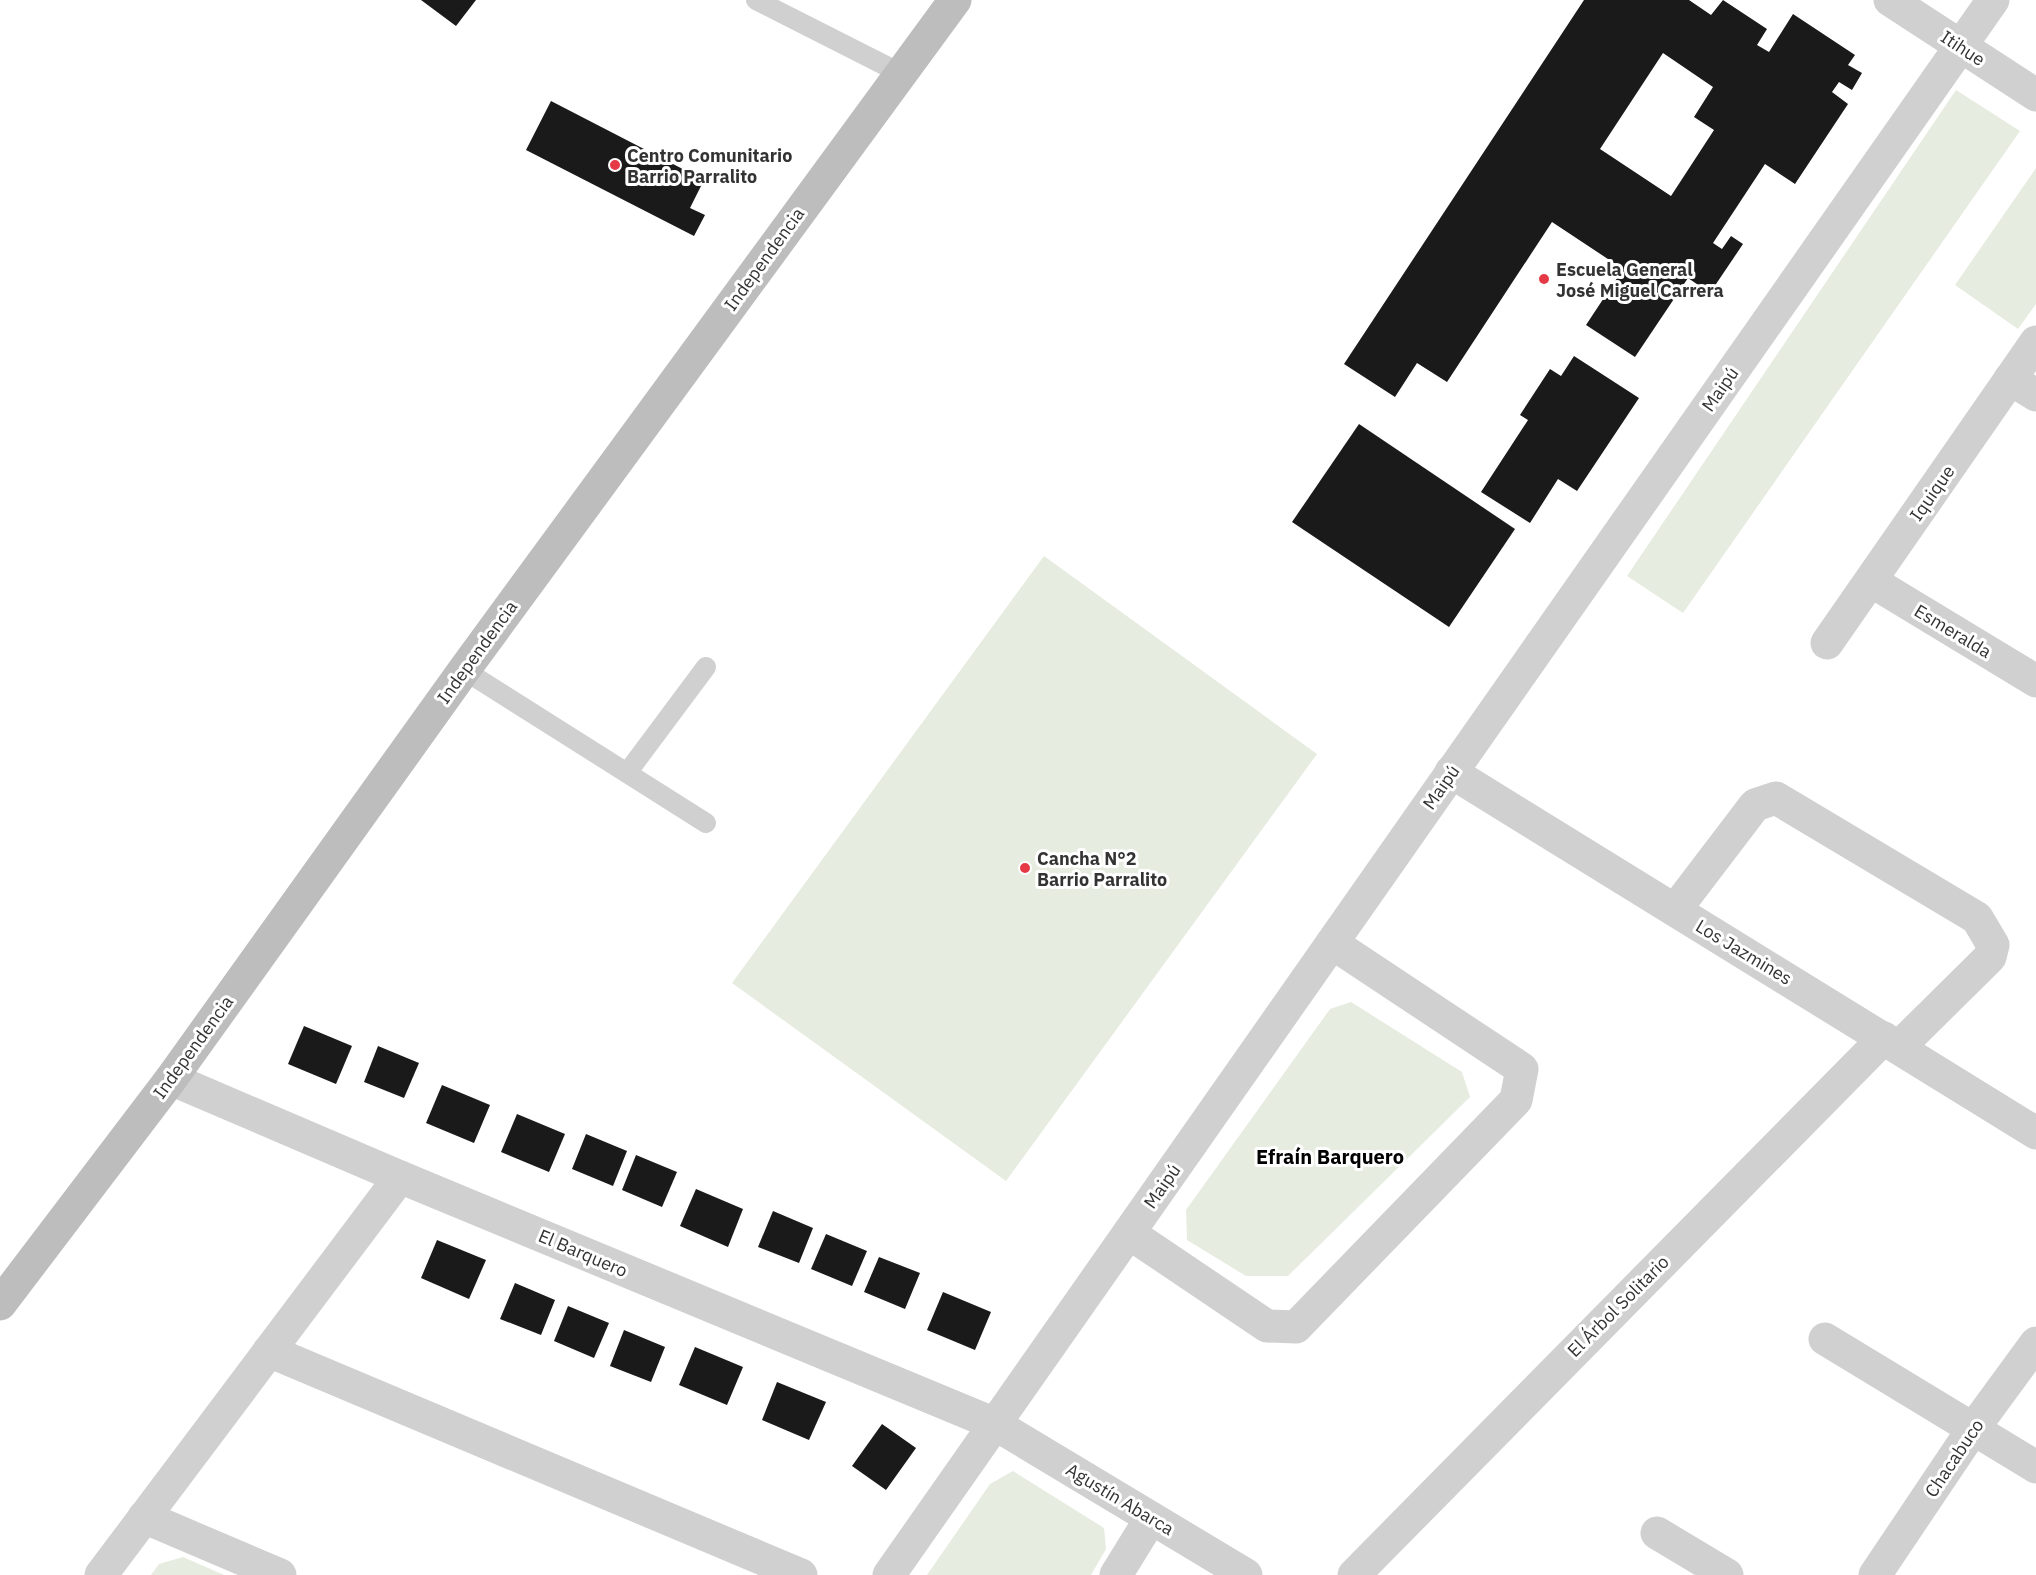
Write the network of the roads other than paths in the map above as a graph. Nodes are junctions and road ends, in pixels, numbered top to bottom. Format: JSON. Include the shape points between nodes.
{"nodes":[{"id":1,"x":756,"y":0,"type":"edge"},
{"id":2,"x":955,"y":0,"type":"edge"},
{"id":3,"x":1890,"y":0,"type":"edge"},
{"id":4,"x":1993,"y":0,"type":"edge"},
{"id":5,"x":1960,"y":47,"type":"junction"},
{"id":6,"x":900,"y":73,"type":"junction"},
{"id":7,"x":2036,"y":95,"type":"edge"},
{"id":8,"x":2036,"y":342,"type":"edge"},
{"id":9,"x":2023,"y":387,"type":"edge"},
{"id":10,"x":1871,"y":581,"type":"junction"},
{"id":11,"x":1827,"y":643,"type":"dead end"},
{"id":12,"x":706,"y":668,"type":"dead end"},
{"id":13,"x":464,"y":670,"type":"junction"},
{"id":14,"x":2036,"y":681,"type":"edge"},
{"id":15,"x":1451,"y":772,"type":"junction"},
{"id":16,"x":627,"y":773,"type":"junction"},
{"id":17,"x":706,"y":823,"type":"dead end"},
{"id":18,"x":1675,"y":910,"type":"junction"},
{"id":19,"x":1332,"y":943,"type":"junction"},
{"id":20,"x":1891,"y":1043,"type":"junction"},
{"id":21,"x":171,"y":1079,"type":"junction"},
{"id":22,"x":2036,"y":1133,"type":"edge"},
{"id":23,"x":400,"y":1177,"type":"junction"},
{"id":24,"x":1129,"y":1233,"type":"junction"},
{"id":25,"x":0,"y":1304,"type":"edge"},
{"id":26,"x":1825,"y":1339,"type":"dead end"},
{"id":27,"x":2036,"y":1343,"type":"edge"},
{"id":28,"x":269,"y":1351,"type":"junction"},
{"id":29,"x":995,"y":1424,"type":"junction"},
{"id":30,"x":1973,"y":1429,"type":"junction"},
{"id":31,"x":2036,"y":1467,"type":"edge"},
{"id":32,"x":144,"y":1517,"type":"junction"},
{"id":33,"x":1151,"y":1518,"type":"junction"},
{"id":34,"x":1657,"y":1533,"type":"dead end"},
{"id":35,"x":101,"y":1575,"type":"edge"},
{"id":36,"x":280,"y":1575,"type":"edge"},
{"id":37,"x":801,"y":1575,"type":"edge"},
{"id":38,"x":889,"y":1575,"type":"edge"},
{"id":39,"x":1116,"y":1575,"type":"edge"},
{"id":40,"x":1246,"y":1575,"type":"edge"},
{"id":41,"x":1354,"y":1575,"type":"edge"},
{"id":42,"x":1727,"y":1575,"type":"edge"},
{"id":43,"x":1875,"y":1575,"type":"edge"}],
"edges":[{"from":1,"to":6,"type":"lane"},
{"from":2,"to":6,"type":"street","name":"Independencia"},
{"from":3,"to":5,"type":"street","name":"Itihue"},
{"from":4,"to":5,"type":"street","name":"Maipú"},
{"from":5,"to":7,"type":"street","name":"Itihue"},
{"from":5,"to":15,"type":"street","name":"Maipú"},
{"from":6,"to":13,"type":"street","name":"Independencia"},
{"from":8,"to":9,"type":"street","name":"Iquique"},
{"from":9,"to":10,"type":"street","name":"Iquique"},
{"from":10,"to":11,"type":"street","name":"Iquique"},
{"from":10,"to":14,"type":"street","name":"Esmeralda"},
{"from":12,"to":16,"type":"lane"},
{"from":13,"to":16,"type":"lane"},
{"from":13,"to":21,"type":"street","name":"Independencia"},
{"from":15,"to":18,"type":"street","name":"Los Jazmines"},
{"from":15,"to":19,"type":"street","name":"Maipú"},
{"from":16,"to":17,"type":"lane"},
{"from":18,"to":20,"type":"street","name":"Los Jazmines"},
{"from":18,"to":20,"type":"street","name":"El Árbol Solitario","via":[[1755,805],[1776,798],[1977,918],[1993,945],[1990,957]]},
{"from":19,"to":24,"type":"street","name":"Maipú"},
{"from":19,"to":24,"type":"street","via":[[1522,1069],[1516,1100],[1296,1327],[1267,1326]]},
{"from":20,"to":22,"type":"street","name":"Los Jazmines"},
{"from":20,"to":41,"type":"street","name":"El Árbol Solitario"},
{"from":21,"to":23,"type":"street","name":"El Barquero"},
{"from":21,"to":25,"type":"street","name":"Independencia"},
{"from":23,"to":28,"type":"street"},
{"from":23,"to":29,"type":"street","name":"El Barquero"},
{"from":24,"to":29,"type":"street","name":"Maipú"},
{"from":26,"to":30,"type":"street"},
{"from":27,"to":30,"type":"street","name":"Chacabuco"},
{"from":28,"to":32,"type":"street"},
{"from":28,"to":37,"type":"street"},
{"from":29,"to":33,"type":"street","name":"Agustín Abarca"},
{"from":29,"to":38,"type":"street","name":"Maipú"},
{"from":30,"to":31,"type":"street"},
{"from":30,"to":43,"type":"street","name":"Chacabuco"},
{"from":32,"to":35,"type":"street"},
{"from":32,"to":36,"type":"street"},
{"from":33,"to":39,"type":"street"},
{"from":33,"to":40,"type":"street","name":"Agustín Abarca"},
{"from":34,"to":42,"type":"street"}]}
